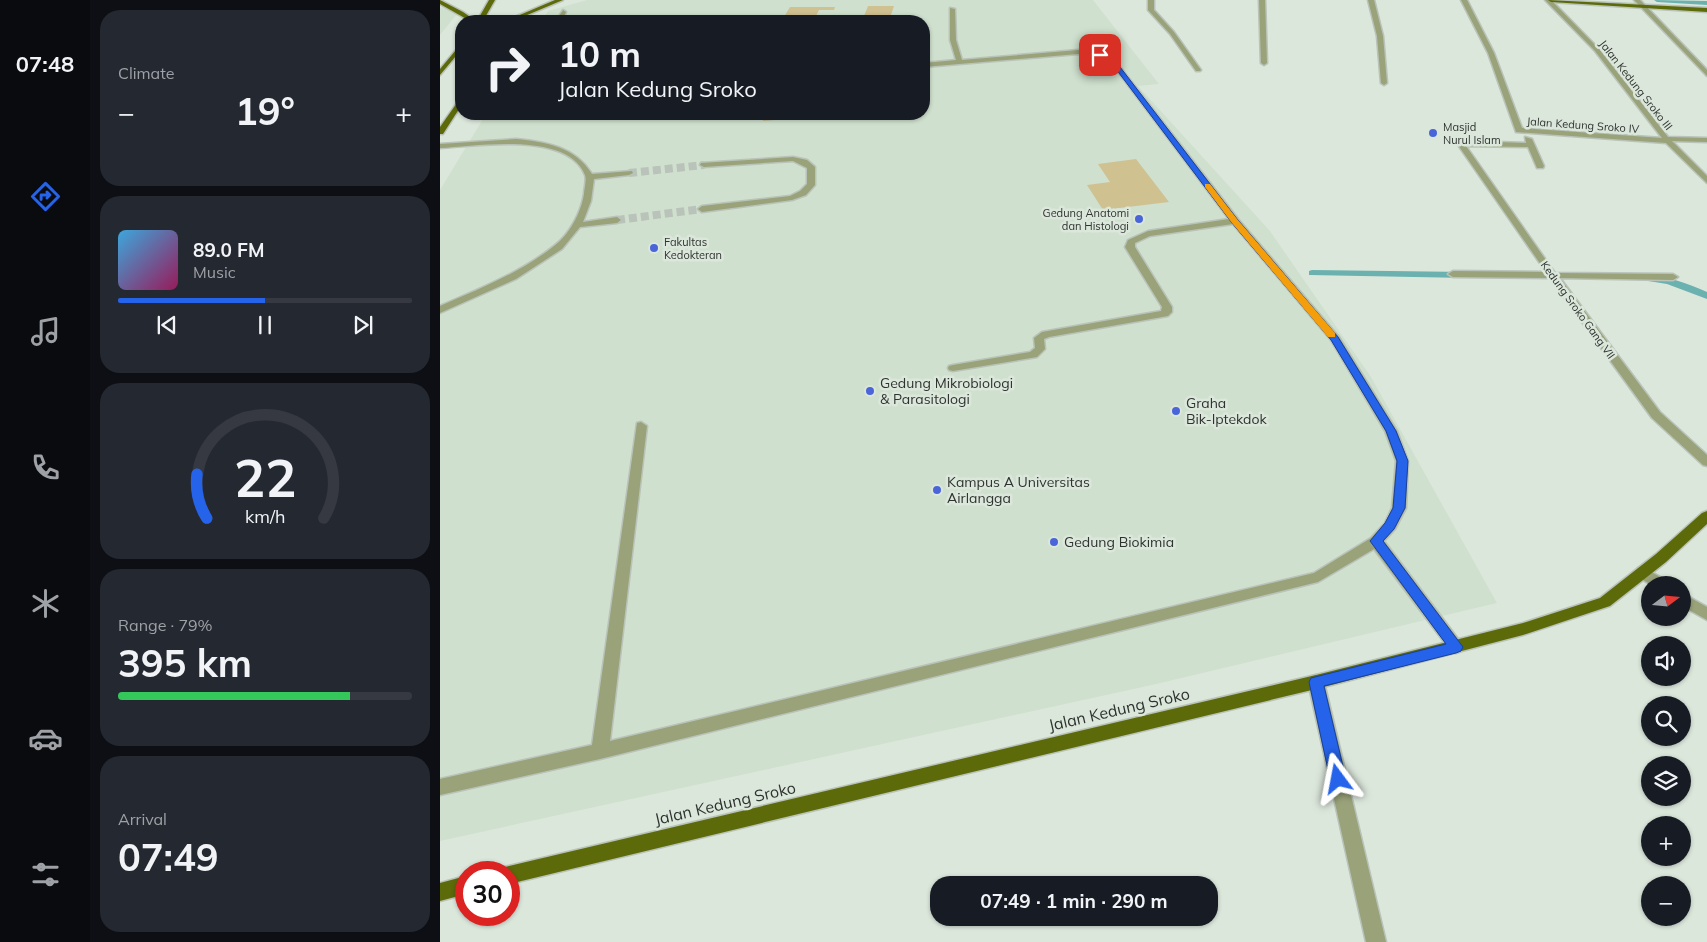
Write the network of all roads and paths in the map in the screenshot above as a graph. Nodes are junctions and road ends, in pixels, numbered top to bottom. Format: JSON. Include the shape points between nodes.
{"nodes":[{"id":1,"x":492,"y":0,"type":"edge"},
{"id":2,"x":560,"y":0,"type":"edge"},
{"id":3,"x":1151,"y":0,"type":"edge"},
{"id":4,"x":1262,"y":0,"type":"edge"},
{"id":5,"x":1371,"y":0,"type":"edge"},
{"id":6,"x":1464,"y":0,"type":"edge"},
{"id":7,"x":1549,"y":0,"type":"edge"},
{"id":8,"x":440,"y":2,"type":"edge"},
{"id":9,"x":1640,"y":3,"type":"edge"},
{"id":10,"x":523,"y":8,"type":"dead end"},
{"id":11,"x":952,"y":9,"type":"dead end"},
{"id":12,"x":1707,"y":10,"type":"edge"},
{"id":13,"x":563,"y":12,"type":"dead end"},
{"id":14,"x":464,"y":15,"type":"edge"},
{"id":15,"x":483,"y":15,"type":"edge"},
{"id":16,"x":519,"y":15,"type":"edge"},
{"id":17,"x":526,"y":15,"type":"edge"},
{"id":18,"x":562,"y":15,"type":"edge"},
{"id":19,"x":455,"y":54,"type":"edge"},
{"id":20,"x":958,"y":62,"type":"junction"},
{"id":21,"x":1264,"y":63,"type":"dead end"},
{"id":22,"x":930,"y":64,"type":"edge"},
{"id":23,"x":1198,"y":70,"type":"dead end"},
{"id":24,"x":440,"y":73,"type":"edge"},
{"id":25,"x":1707,"y":74,"type":"edge"},
{"id":26,"x":1384,"y":83,"type":"dead end"},
{"id":27,"x":455,"y":110,"type":"edge"},
{"id":28,"x":440,"y":132,"type":"edge"},
{"id":29,"x":1525,"y":132,"type":"junction"},
{"id":30,"x":1667,"y":140,"type":"junction"},
{"id":31,"x":1707,"y":140,"type":"edge"},
{"id":32,"x":1531,"y":145,"type":"junction"},
{"id":33,"x":440,"y":146,"type":"edge"},
{"id":34,"x":704,"y":164,"type":"tunnel mouth"},
{"id":35,"x":1540,"y":166,"type":"dead end"},
{"id":36,"x":629,"y":173,"type":"tunnel mouth"},
{"id":37,"x":590,"y":177,"type":"junction"},
{"id":38,"x":1707,"y":180,"type":"edge"},
{"id":39,"x":702,"y":209,"type":"tunnel mouth"},
{"id":40,"x":617,"y":220,"type":"tunnel mouth"},
{"id":41,"x":1234,"y":221,"type":"junction"},
{"id":42,"x":576,"y":225,"type":"junction"},
{"id":43,"x":1453,"y":274,"type":"dead end"},
{"id":44,"x":1673,"y":277,"type":"dead end"},
{"id":45,"x":1554,"y":279,"type":"junction"},
{"id":46,"x":440,"y":310,"type":"edge"},
{"id":47,"x":953,"y":368,"type":"dead end"},
{"id":48,"x":641,"y":426,"type":"dead end"},
{"id":49,"x":1707,"y":462,"type":"edge"},
{"id":50,"x":1707,"y":516,"type":"edge"},
{"id":51,"x":1376,"y":541,"type":"junction"},
{"id":52,"x":1643,"y":572,"type":"junction"},
{"id":53,"x":1649,"y":576,"type":"edge"},
{"id":54,"x":1691,"y":604,"type":"edge"},
{"id":55,"x":1707,"y":614,"type":"edge"},
{"id":56,"x":1456,"y":647,"type":"junction"},
{"id":57,"x":1316,"y":682,"type":"junction"},
{"id":58,"x":600,"y":751,"type":"junction"},
{"id":59,"x":440,"y":787,"type":"edge"},
{"id":60,"x":520,"y":872,"type":"edge"},
{"id":61,"x":455,"y":888,"type":"edge"},
{"id":62,"x":440,"y":892,"type":"edge"},
{"id":63,"x":1376,"y":942,"type":"edge"}],
"edges":[{"from":1,"to":15,"type":"main road"},
{"from":2,"to":17,"type":"main road"},
{"from":3,"to":23,"type":"street","via":[[1151,10]]},
{"from":4,"to":21,"type":"street"},
{"from":5,"to":26,"type":"street","via":[[1380,36]]},
{"from":6,"to":29,"type":"street","name":"Jalan Kedung Sroko IV","via":[[1491,53],[1518,129]]},
{"from":7,"to":9,"type":"main road"},
{"from":7,"to":30,"type":"street","name":"Jalan Kedung Sroko III","via":[[1597,50]]},
{"from":8,"to":14,"type":"main road"},
{"from":9,"to":12,"type":"main road"},
{"from":9,"to":25,"type":"street"},
{"from":10,"to":16,"type":"main road"},
{"from":11,"to":20,"type":"street"},
{"from":13,"to":18,"type":"street"},
{"from":19,"to":24,"type":"main road"},
{"from":20,"to":22,"type":"street"},
{"from":20,"to":41,"type":"street","via":[[1078,52],[1107,58],[1118,68]]},
{"from":27,"to":28,"type":"main road"},
{"from":29,"to":30,"type":"street","name":"Jalan Kedung Sroko IV"},
{"from":29,"to":32,"type":"street"},
{"from":30,"to":31,"type":"street","name":"Jalan Kedung Sroko IV"},
{"from":30,"to":38,"type":"street","name":"Jalan Kedung Sroko III"},
{"from":32,"to":35,"type":"street"},
{"from":32,"to":45,"type":"street","name":"Kedung Sroko Gang VII","via":[[1462,145]]},
{"from":33,"to":37,"type":"street","via":[[516,142],[543,144],[566,152],[582,164]]},
{"from":34,"to":39,"type":"street","via":[[794,159],[811,167],[811,185],[792,198]]},
{"from":36,"to":37,"type":"street"},
{"from":37,"to":42,"type":"street","via":[[587,201]]},
{"from":40,"to":42,"type":"street"},
{"from":41,"to":47,"type":"street","via":[[1148,234],[1131,242],[1130,247],[1167,307],[1164,314],[1046,334],[1039,338],[1040,349],[1033,356]]},
{"from":41,"to":51,"type":"street","via":[[1335,339],[1391,431],[1402,461],[1401,499],[1390,526]]},
{"from":42,"to":46,"type":"street","via":[[559,247],[513,278]]},
{"from":43,"to":45,"type":"street"},
{"from":44,"to":45,"type":"street"},
{"from":45,"to":49,"type":"street","name":"Kedung Sroko Gang VII","via":[[1656,416]]},
{"from":48,"to":58,"type":"street"},
{"from":50,"to":52,"type":"main road","name":"Jalan Kedung Sroko"},
{"from":51,"to":56,"type":"street"},
{"from":51,"to":58,"type":"street","via":[[1318,577]]},
{"from":52,"to":53,"type":"street"},
{"from":52,"to":56,"type":"main road","name":"Jalan Kedung Sroko","via":[[1605,602]]},
{"from":54,"to":55,"type":"street"},
{"from":56,"to":57,"type":"main road","name":"Jalan Kedung Sroko"},
{"from":57,"to":60,"type":"main road","name":"Jalan Kedung Sroko"},
{"from":57,"to":63,"type":"street"},
{"from":58,"to":59,"type":"street"},
{"from":61,"to":62,"type":"main road"}]}
